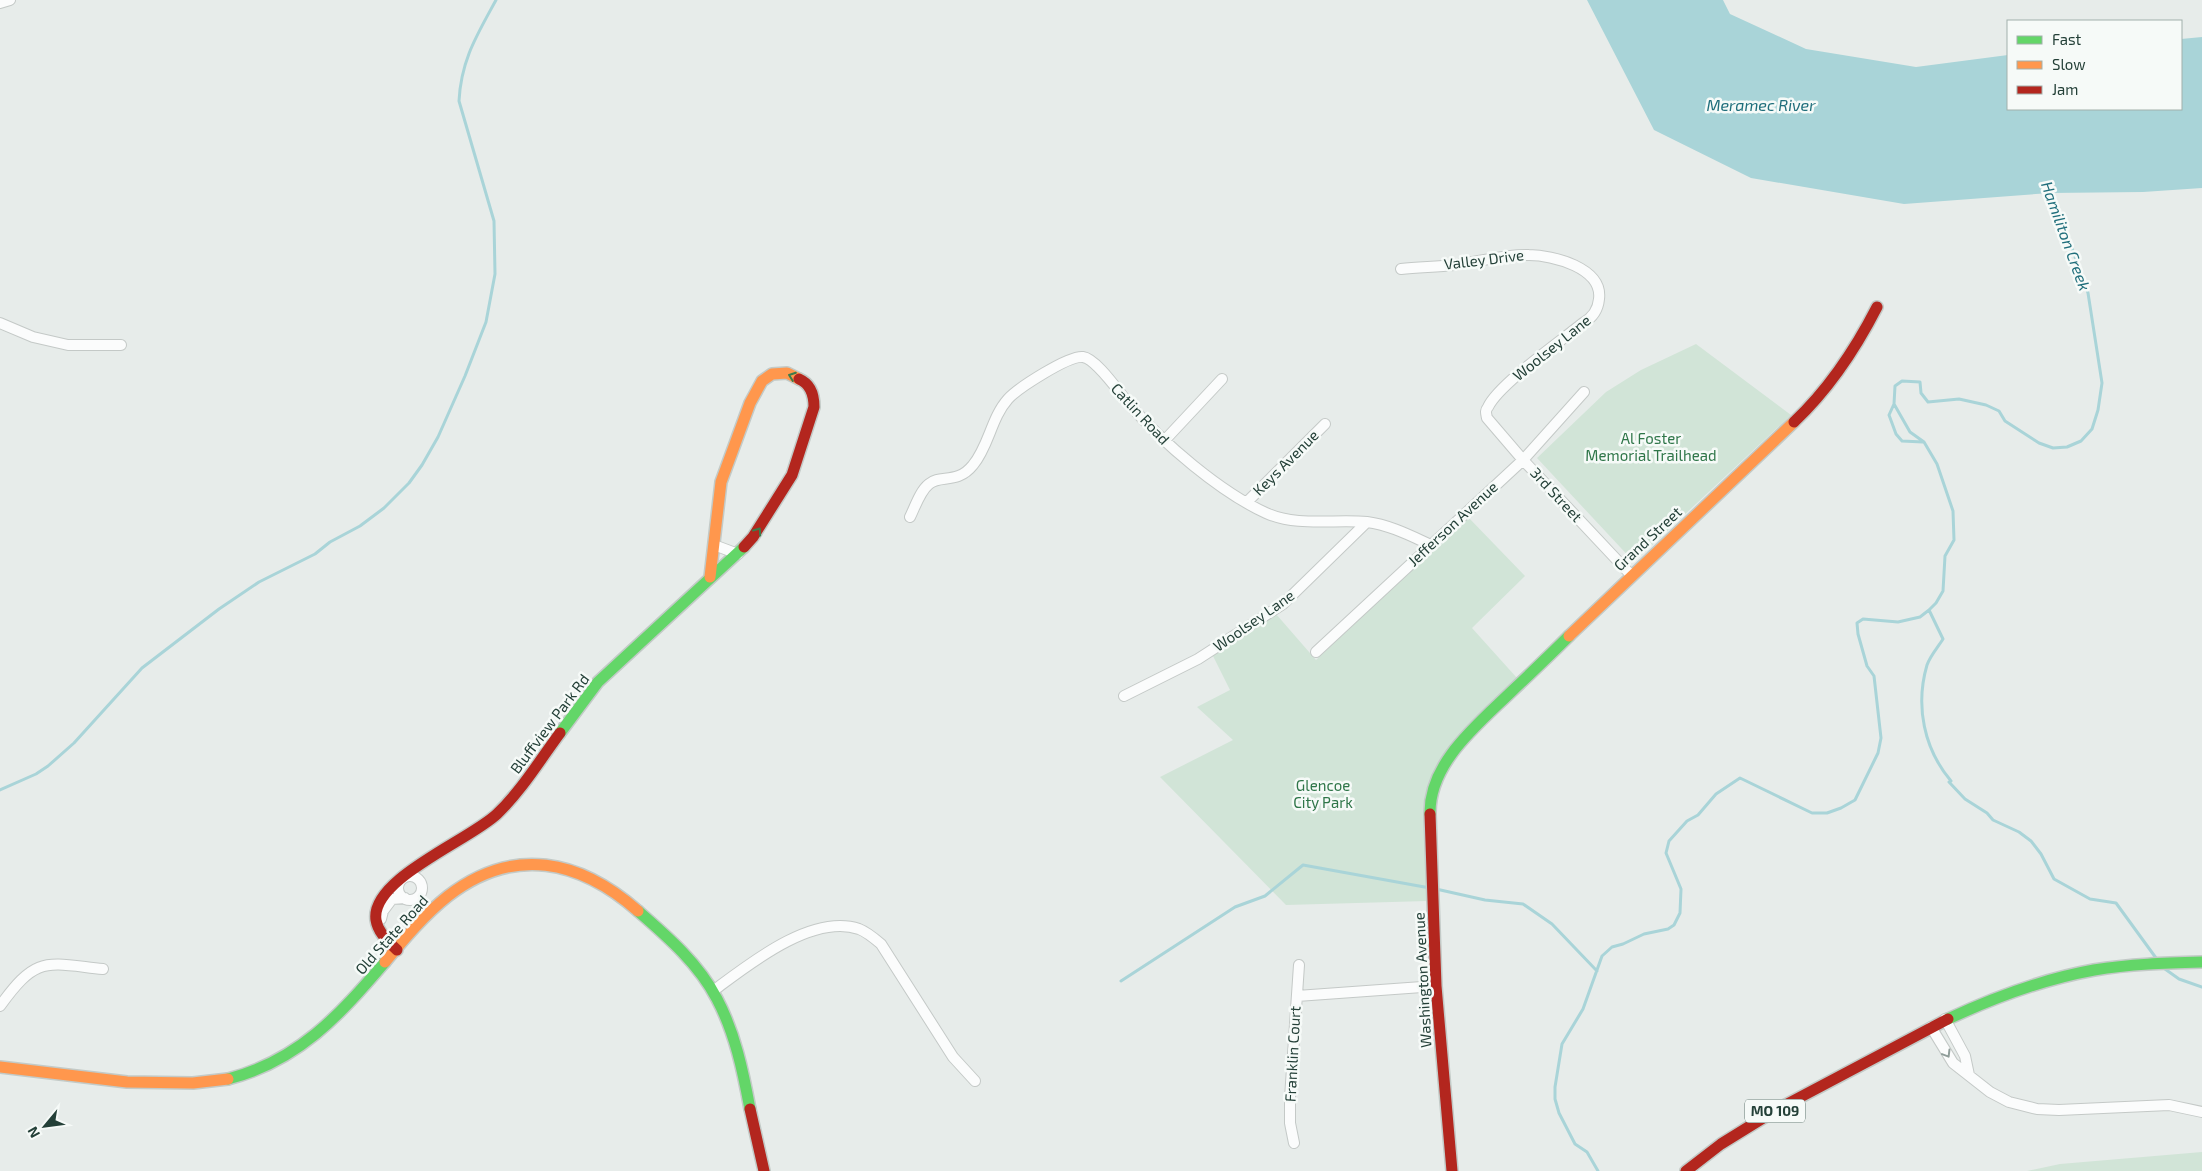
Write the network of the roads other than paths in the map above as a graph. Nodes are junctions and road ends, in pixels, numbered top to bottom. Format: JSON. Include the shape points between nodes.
{"nodes":[{"id":1,"x":10,"y":0,"type":"edge"},
{"id":2,"x":0,"y":3,"type":"edge"},
{"id":3,"x":1401,"y":269,"type":"dead end"},
{"id":4,"x":1593,"y":278,"type":"joint"},
{"id":5,"x":1877,"y":307,"type":"dead end"},
{"id":6,"x":0,"y":323,"type":"edge"},
{"id":7,"x":121,"y":345,"type":"dead end"},
{"id":8,"x":1222,"y":379,"type":"dead end"},
{"id":9,"x":1584,"y":392,"type":"dead end"},
{"id":10,"x":1486,"y":411,"type":"joint"},
{"id":11,"x":1325,"y":424,"type":"dead end"},
{"id":12,"x":1164,"y":441,"type":"junction"},
{"id":13,"x":1523,"y":460,"type":"junction"},
{"id":14,"x":1248,"y":502,"type":"junction"},
{"id":15,"x":910,"y":517,"type":"dead end"},
{"id":16,"x":1367,"y":522,"type":"junction"},
{"id":17,"x":1432,"y":544,"type":"junction"},
{"id":18,"x":714,"y":545,"type":"junction"},
{"id":19,"x":738,"y":554,"type":"junction"},
{"id":20,"x":1632,"y":576,"type":"junction"},
{"id":21,"x":710,"y":577,"type":"junction"},
{"id":22,"x":1316,"y":652,"type":"dead end"},
{"id":23,"x":1124,"y":696,"type":"dead end"},
{"id":24,"x":1433,"y":788,"type":"joint"},
{"id":25,"x":429,"y":860,"type":"junction"},
{"id":26,"x":421,"y":885,"type":"junction"},
{"id":27,"x":405,"y":898,"type":"junction"},
{"id":28,"x":392,"y":946,"type":"junction"},
{"id":29,"x":2202,"y":962,"type":"edge"},
{"id":30,"x":1299,"y":965,"type":"dead end"},
{"id":31,"x":104,"y":969,"type":"dead end"},
{"id":32,"x":1436,"y":986,"type":"junction"},
{"id":33,"x":713,"y":990,"type":"junction"},
{"id":34,"x":5,"y":993,"type":"edge"},
{"id":35,"x":1296,"y":996,"type":"junction"},
{"id":36,"x":0,"y":1006,"type":"edge"},
{"id":37,"x":1945,"y":1019,"type":"junction"},
{"id":38,"x":1931,"y":1027,"type":"junction"},
{"id":39,"x":0,"y":1067,"type":"edge"},
{"id":40,"x":1969,"y":1075,"type":"junction"},
{"id":41,"x":975,"y":1081,"type":"dead end"},
{"id":42,"x":2202,"y":1112,"type":"edge"},
{"id":43,"x":1294,"y":1143,"type":"dead end"},
{"id":44,"x":764,"y":1171,"type":"edge"},
{"id":45,"x":1452,"y":1171,"type":"edge"},
{"id":46,"x":1686,"y":1171,"type":"edge"}],
"edges":[{"from":1,"to":2,"type":"street"},
{"from":3,"to":4,"type":"street","name":"Valley Drive","via":[[1528,254],[1571,264]]},
{"from":4,"to":10,"type":"street","name":"Woolsey Lane","via":[[1600,298],[1596,312],[1510,382]]},
{"from":5,"to":20,"type":"street","name":"Grand Street","via":[[1827,388],[1808,409]]},
{"from":6,"to":7,"type":"street","via":[[33,337],[68,345]]},
{"from":8,"to":12,"type":"street"},
{"from":9,"to":13,"type":"street","name":"Jefferson Avenue"},
{"from":10,"to":13,"type":"street","name":"3rd Street","via":[[1487,418]]},
{"from":11,"to":14,"type":"street","name":"Keys Avenue"},
{"from":12,"to":14,"type":"street","name":"Catlin Road"},
{"from":12,"to":15,"type":"street","name":"Catlin Road","via":[[1091,360],[1076,357],[1025,385],[1009,398],[972,466],[958,477],[929,484]]},
{"from":13,"to":17,"type":"street","name":"Jefferson Avenue"},
{"from":13,"to":20,"type":"street","name":"3rd Street"},
{"from":14,"to":16,"type":"street","name":"Catlin Road","via":[[1266,513],[1297,521]]},
{"from":16,"to":17,"type":"street","name":"Catlin Road","via":[[1385,525]]},
{"from":16,"to":23,"type":"street","name":"Woolsey Lane","via":[[1283,604],[1198,659]]},
{"from":17,"to":22,"type":"street","name":"Jefferson Avenue"},
{"from":18,"to":19,"type":"street"},
{"from":19,"to":18,"type":"street","name":"Bluffview Park Rd","one_way":true,"via":[[754,538],[792,475],[814,406],[814,396],[806,382],[787,373],[772,374],[762,380],[750,403],[721,482]]},
{"from":18,"to":21,"type":"street","name":"Bluffview Park Rd"},
{"from":19,"to":21,"type":"street","name":"Bluffview Park Rd"},
{"from":20,"to":24,"type":"street","name":"Grand Street","via":[[1465,736]]},
{"from":21,"to":25,"type":"street","name":"Bluffview Park Rd","via":[[598,682],[520,789],[496,815]]},
{"from":24,"to":32,"type":"street","name":"Washington Avenue","via":[[1430,802]]},
{"from":25,"to":26,"type":"street","via":[[422,873]]},
{"from":25,"to":28,"type":"street","name":"Bluffview Park Rd","via":[[404,874],[383,893],[375,918]]},
{"from":26,"to":27,"type":"street","via":[[416,898]]},
{"from":26,"to":27,"type":"street","via":[[415,877],[403,878],[398,890]]},
{"from":27,"to":28,"type":"street","via":[[392,899],[383,911],[382,920]]},
{"from":28,"to":33,"type":"street","name":"Old State Road","via":[[465,885],[504,867],[538,863],[579,872],[623,898],[684,954]]},
{"from":28,"to":39,"type":"street","name":"Old State Road","via":[[350,1005],[310,1041],[267,1066],[235,1078],[166,1084]]},
{"from":29,"to":37,"type":"street","number":"MO 109","via":[[2129,965],[2063,976],[1997,997]]},
{"from":30,"to":35,"type":"street","name":"Franklin Court"},
{"from":31,"to":34,"type":"street","via":[[46,965],[35,968]]},
{"from":32,"to":35,"type":"street"},
{"from":32,"to":45,"type":"street","name":"Washington Avenue"},
{"from":33,"to":41,"type":"street","via":[[750,963],[805,933],[833,926],[858,929],[881,944],[953,1057]]},
{"from":33,"to":44,"type":"street","name":"Old State Road","via":[[735,1042]]},
{"from":34,"to":36,"type":"street"},
{"from":35,"to":43,"type":"street","name":"Franklin Court","via":[[1290,1098]]},
{"from":37,"to":38,"type":"street","number":"MO 109"},
{"from":37,"to":40,"type":"street","via":[[1965,1056]]},
{"from":38,"to":40,"type":"street","one_way":true,"via":[[1952,1063]]},
{"from":38,"to":46,"type":"street","number":"MO 109","via":[[1773,1111]]},
{"from":40,"to":42,"type":"street","via":[[2008,1102],[2037,1109],[2168,1105]]}]}
